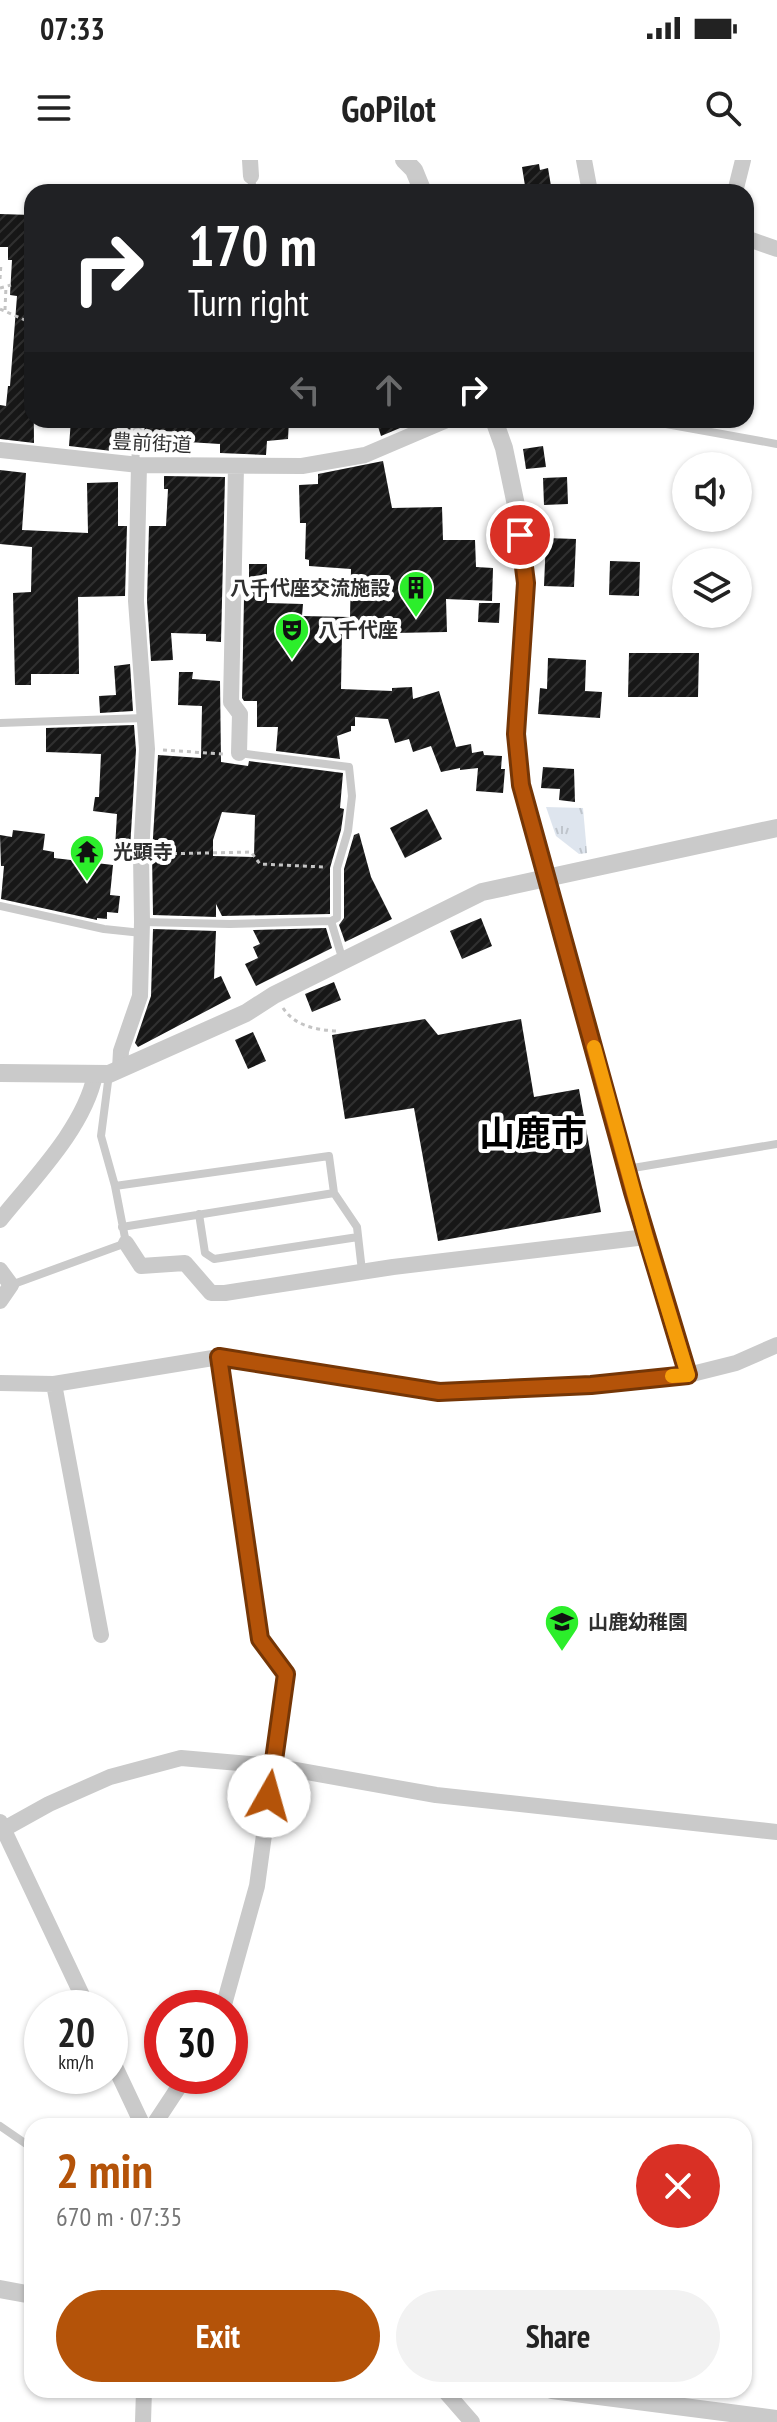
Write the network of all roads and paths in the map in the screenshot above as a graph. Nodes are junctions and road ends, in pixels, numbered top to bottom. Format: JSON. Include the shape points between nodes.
{"nodes":[{"id":1,"x":404,"y":160,"type":"edge"},
{"id":2,"x":584,"y":160,"type":"edge"},
{"id":3,"x":743,"y":160,"type":"edge"},
{"id":4,"x":420,"y":184,"type":"edge"},
{"id":5,"x":588,"y":184,"type":"edge"},
{"id":6,"x":737,"y":184,"type":"edge"},
{"id":7,"x":754,"y":241,"type":"edge"},
{"id":8,"x":777,"y":249,"type":"edge"},
{"id":9,"x":1,"y":263,"type":"edge"},
{"id":10,"x":0,"y":279,"type":"edge"},
{"id":11,"x":0,"y":288,"type":"edge"},
{"id":12,"x":2,"y":310,"type":"edge"},
{"id":13,"x":24,"y":320,"type":"edge"},
{"id":14,"x":138,"y":428,"type":"edge"},
{"id":15,"x":428,"y":428,"type":"edge"},
{"id":16,"x":497,"y":428,"type":"edge"},
{"id":17,"x":688,"y":428,"type":"edge"},
{"id":18,"x":777,"y":444,"type":"edge"},
{"id":19,"x":0,"y":450,"type":"edge"},
{"id":20,"x":137,"y":465,"type":"junction"},
{"id":21,"x":236,"y":467,"type":"junction"},
{"id":22,"x":145,"y":718,"type":"junction"},
{"id":23,"x":0,"y":723,"type":"edge"},
{"id":24,"x":147,"y":749,"type":"junction"},
{"id":25,"x":239,"y":753,"type":"junction"},
{"id":26,"x":777,"y":828,"type":"edge"},
{"id":27,"x":141,"y":854,"type":"junction"},
{"id":28,"x":337,"y":868,"type":"junction"},
{"id":29,"x":547,"y":877,"type":"junction"},
{"id":30,"x":0,"y":906,"type":"edge"},
{"id":31,"x":331,"y":921,"type":"junction"},
{"id":32,"x":142,"y":927,"type":"junction"},
{"id":33,"x":343,"y":961,"type":"junction"},
{"id":34,"x":274,"y":995,"type":"junction"},
{"id":35,"x":337,"y":1031,"type":"dead end"},
{"id":36,"x":0,"y":1073,"type":"edge"},
{"id":37,"x":108,"y":1073,"type":"junction"},
{"id":38,"x":777,"y":1144,"type":"edge"},
{"id":39,"x":627,"y":1169,"type":"junction"},
{"id":40,"x":115,"y":1186,"type":"junction"},
{"id":41,"x":334,"y":1193,"type":"junction"},
{"id":42,"x":199,"y":1214,"type":"junction"},
{"id":43,"x":0,"y":1220,"type":"edge"},
{"id":44,"x":124,"y":1235,"type":"junction"},
{"id":45,"x":358,"y":1237,"type":"junction"},
{"id":46,"x":646,"y":1237,"type":"junction"},
{"id":47,"x":0,"y":1270,"type":"edge"},
{"id":48,"x":362,"y":1271,"type":"junction"},
{"id":49,"x":11,"y":1285,"type":"junction"},
{"id":50,"x":0,"y":1301,"type":"edge"},
{"id":51,"x":777,"y":1345,"type":"edge"},
{"id":52,"x":219,"y":1357,"type":"junction"},
{"id":53,"x":688,"y":1375,"type":"junction"},
{"id":54,"x":0,"y":1383,"type":"edge"},
{"id":55,"x":54,"y":1384,"type":"junction"},
{"id":56,"x":101,"y":1635,"type":"dead end"},
{"id":57,"x":273,"y":1766,"type":"junction"},
{"id":58,"x":2,"y":1826,"type":"edge"},
{"id":59,"x":777,"y":1832,"type":"edge"},
{"id":60,"x":79,"y":1990,"type":"edge"},
{"id":61,"x":228,"y":1990,"type":"edge"},
{"id":62,"x":128,"y":2094,"type":"edge"},
{"id":63,"x":174,"y":2094,"type":"edge"},
{"id":64,"x":139,"y":2118,"type":"edge"},
{"id":65,"x":158,"y":2118,"type":"edge"},
{"id":66,"x":0,"y":2126,"type":"edge"},
{"id":67,"x":24,"y":2142,"type":"edge"},
{"id":68,"x":0,"y":2289,"type":"edge"},
{"id":69,"x":24,"y":2294,"type":"edge"},
{"id":70,"x":144,"y":2398,"type":"edge"},
{"id":71,"x":452,"y":2398,"type":"edge"},
{"id":72,"x":614,"y":2398,"type":"edge"},
{"id":73,"x":777,"y":2419,"type":"edge"},
{"id":74,"x":143,"y":2422,"type":"edge"},
{"id":75,"x":472,"y":2422,"type":"edge"}],
"edges":[{"from":1,"to":4,"type":"street"},
{"from":2,"to":5,"type":"street"},
{"from":3,"to":6,"type":"street"},
{"from":7,"to":8,"type":"street"},
{"from":9,"to":10,"type":"path"},
{"from":11,"to":12,"type":"path","via":[[8,286]]},
{"from":12,"to":13,"type":"path"},
{"from":14,"to":20,"type":"lane"},
{"from":15,"to":21,"type":"street","name":"豊前街道","via":[[365,455],[302,466]]},
{"from":16,"to":29,"type":"street","via":[[517,510],[526,583],[516,734],[521,785]]},
{"from":17,"to":18,"type":"lane"},
{"from":19,"to":20,"type":"street","name":"豊前街道"},
{"from":20,"to":21,"type":"street","name":"豊前街道"},
{"from":20,"to":22,"type":"street","via":[[136,601]]},
{"from":21,"to":25,"type":"street","via":[[231,702],[240,714]]},
{"from":22,"to":23,"type":"lane"},
{"from":22,"to":24,"type":"street"},
{"from":24,"to":25,"type":"path"},
{"from":24,"to":27,"type":"street"},
{"from":25,"to":28,"type":"lane","via":[[349,767],[348,831]]},
{"from":26,"to":29,"type":"street"},
{"from":27,"to":28,"type":"path","via":[[251,852],[260,864]]},
{"from":27,"to":32,"type":"street"},
{"from":28,"to":31,"type":"lane","via":[[337,918]]},
{"from":29,"to":33,"type":"street","via":[[482,892]]},
{"from":29,"to":39,"type":"street"},
{"from":30,"to":32,"type":"lane","via":[[104,929]]},
{"from":31,"to":32,"type":"lane"},
{"from":31,"to":33,"type":"lane"},
{"from":32,"to":37,"type":"street","via":[[140,996]]},
{"from":33,"to":34,"type":"street"},
{"from":34,"to":35,"type":"path","via":[[289,1018]]},
{"from":34,"to":37,"type":"street","via":[[246,1013]]},
{"from":36,"to":37,"type":"street"},
{"from":37,"to":40,"type":"lane","via":[[101,1136]]},
{"from":37,"to":43,"type":"street","via":[[92,1086],[66,1137]]},
{"from":38,"to":39,"type":"lane"},
{"from":39,"to":46,"type":"street"},
{"from":40,"to":41,"type":"lane","via":[[329,1156]]},
{"from":40,"to":44,"type":"lane"},
{"from":41,"to":42,"type":"lane"},
{"from":41,"to":45,"type":"lane"},
{"from":42,"to":44,"type":"lane"},
{"from":42,"to":45,"type":"lane","via":[[205,1253],[214,1259]]},
{"from":44,"to":48,"type":"street","via":[[141,1266],[185,1263],[211,1293]]},
{"from":44,"to":49,"type":"lane"},
{"from":45,"to":48,"type":"lane"},
{"from":46,"to":48,"type":"street"},
{"from":46,"to":53,"type":"street"},
{"from":47,"to":49,"type":"street"},
{"from":49,"to":50,"type":"street"},
{"from":51,"to":53,"type":"street"},
{"from":52,"to":53,"type":"street","via":[[439,1392]]},
{"from":52,"to":55,"type":"street"},
{"from":52,"to":57,"type":"street","via":[[260,1639],[286,1674]]},
{"from":54,"to":55,"type":"street"},
{"from":55,"to":56,"type":"street"},
{"from":57,"to":58,"type":"street","via":[[181,1758],[110,1777]]},
{"from":57,"to":59,"type":"street","via":[[436,1795]]},
{"from":57,"to":61,"type":"street","via":[[257,1886]]},
{"from":58,"to":60,"type":"street"},
{"from":62,"to":64,"type":"street"},
{"from":63,"to":65,"type":"street"},
{"from":66,"to":67,"type":"lane"},
{"from":68,"to":69,"type":"street"},
{"from":70,"to":74,"type":"street"},
{"from":71,"to":75,"type":"street"},
{"from":72,"to":73,"type":"street"}]}
